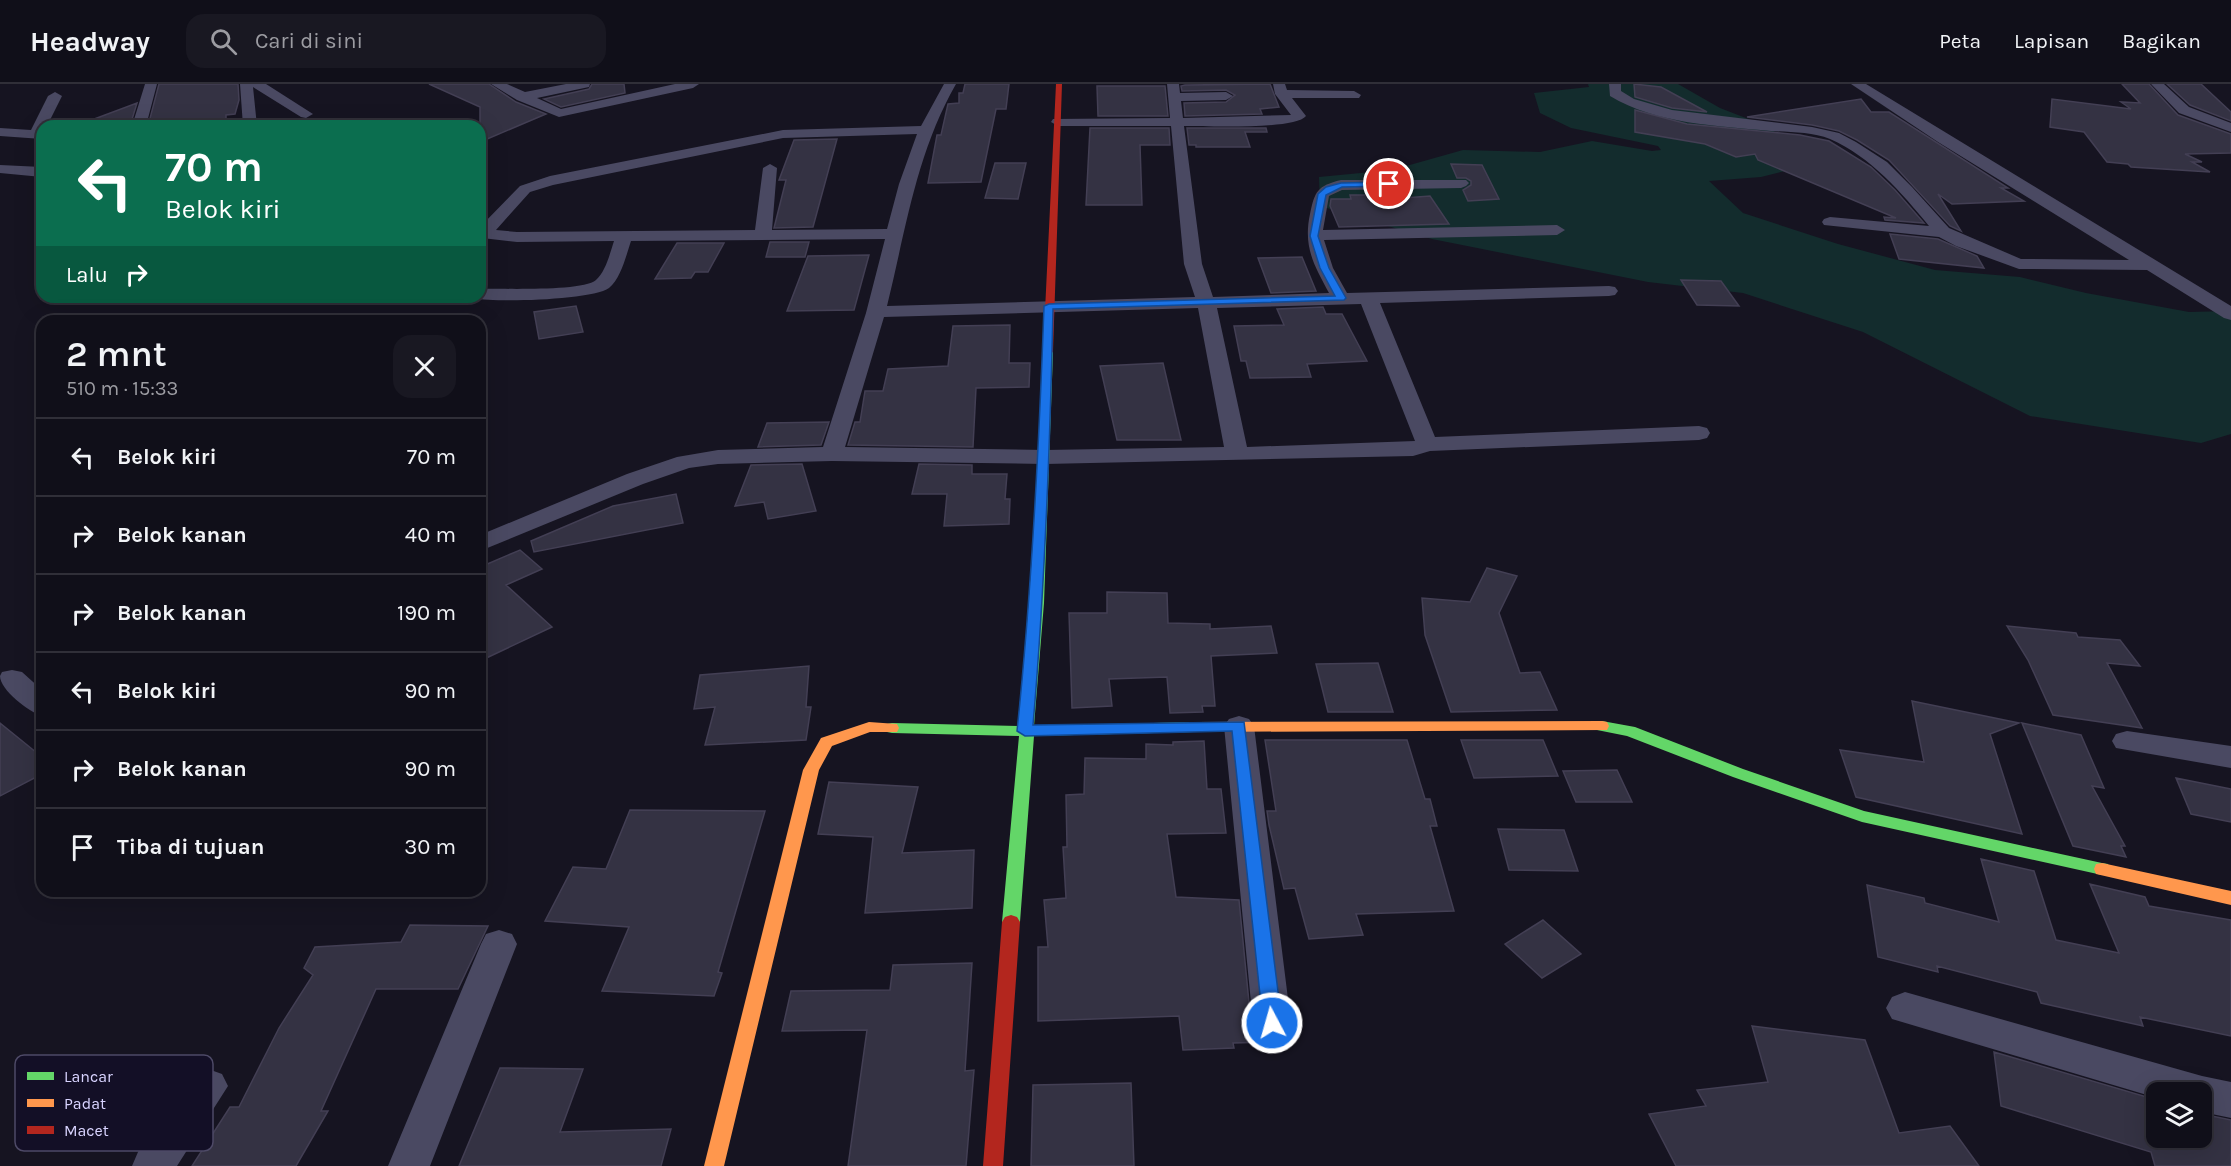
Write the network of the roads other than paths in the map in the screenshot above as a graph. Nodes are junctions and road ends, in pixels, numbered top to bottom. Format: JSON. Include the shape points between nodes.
{"nodes":[{"id":1,"x":151,"y":84,"type":"edge"},
{"id":2,"x":246,"y":84,"type":"edge"},
{"id":3,"x":257,"y":84,"type":"edge"},
{"id":4,"x":497,"y":84,"type":"edge"},
{"id":5,"x":584,"y":84,"type":"edge"},
{"id":6,"x":693,"y":84,"type":"edge"},
{"id":7,"x":950,"y":84,"type":"edge"},
{"id":8,"x":1059,"y":84,"type":"edge"},
{"id":9,"x":1615,"y":84,"type":"edge"},
{"id":10,"x":1857,"y":84,"type":"edge"},
{"id":11,"x":1876,"y":84,"type":"edge"},
{"id":12,"x":2157,"y":84,"type":"edge"},
{"id":13,"x":1280,"y":89,"type":"edge"},
{"id":14,"x":1174,"y":91,"type":"edge"},
{"id":15,"x":1354,"y":95,"type":"dead end"},
{"id":16,"x":55,"y":96,"type":"dead end"},
{"id":17,"x":1226,"y":96,"type":"dead end"},
{"id":18,"x":522,"y":97,"type":"junction"},
{"id":19,"x":306,"y":114,"type":"dead end"},
{"id":20,"x":45,"y":120,"type":"edge"},
{"id":21,"x":141,"y":120,"type":"edge"},
{"id":22,"x":249,"y":120,"type":"edge"},
{"id":23,"x":1058,"y":122,"type":"junction"},
{"id":24,"x":1177,"y":122,"type":"junction"},
{"id":25,"x":2231,"y":128,"type":"edge"},
{"id":26,"x":926,"y":130,"type":"junction"},
{"id":27,"x":0,"y":132,"type":"edge"},
{"id":28,"x":36,"y":135,"type":"edge"},
{"id":29,"x":770,"y":168,"type":"dead end"},
{"id":30,"x":0,"y":169,"type":"edge"},
{"id":31,"x":36,"y":172,"type":"edge"},
{"id":32,"x":1461,"y":183,"type":"dead end"},
{"id":33,"x":1830,"y":222,"type":"dead end"},
{"id":34,"x":1557,"y":230,"type":"dead end"},
{"id":35,"x":1943,"y":232,"type":"junction"},
{"id":36,"x":895,"y":234,"type":"junction"},
{"id":37,"x":625,"y":235,"type":"junction"},
{"id":38,"x":763,"y":235,"type":"junction"},
{"id":39,"x":1314,"y":236,"type":"junction"},
{"id":40,"x":2150,"y":265,"type":"junction"},
{"id":41,"x":2170,"y":265,"type":"junction"},
{"id":42,"x":1609,"y":291,"type":"dead end"},
{"id":43,"x":486,"y":294,"type":"edge"},
{"id":44,"x":1368,"y":297,"type":"junction"},
{"id":45,"x":1341,"y":298,"type":"junction"},
{"id":46,"x":1206,"y":302,"type":"junction"},
{"id":47,"x":2231,"y":302,"type":"edge"},
{"id":48,"x":1049,"y":306,"type":"junction"},
{"id":49,"x":875,"y":312,"type":"junction"},
{"id":50,"x":2231,"y":314,"type":"edge"},
{"id":51,"x":1699,"y":433,"type":"dead end"},
{"id":52,"x":1427,"y":444,"type":"junction"},
{"id":53,"x":832,"y":454,"type":"junction"},
{"id":54,"x":1237,"y":454,"type":"junction"},
{"id":55,"x":1045,"y":457,"type":"junction"},
{"id":56,"x":486,"y":541,"type":"edge"},
{"id":57,"x":12,"y":680,"type":"dead end"},
{"id":58,"x":36,"y":701,"type":"edge"},
{"id":59,"x":1239,"y":726,"type":"junction"},
{"id":60,"x":1025,"y":731,"type":"junction"},
{"id":61,"x":2127,"y":741,"type":"dead end"},
{"id":62,"x":2231,"y":757,"type":"edge"},
{"id":63,"x":2231,"y":898,"type":"edge"},
{"id":64,"x":499,"y":944,"type":"dead end"},
{"id":65,"x":1905,"y":1008,"type":"dead end"},
{"id":66,"x":1272,"y":1023,"type":"dead end"},
{"id":67,"x":2161,"y":1082,"type":"edge"},
{"id":68,"x":2212,"y":1096,"type":"edge"},
{"id":69,"x":2231,"y":1100,"type":"edge"},
{"id":70,"x":163,"y":1151,"type":"edge"},
{"id":71,"x":153,"y":1166,"type":"edge"},
{"id":72,"x":409,"y":1166,"type":"edge"},
{"id":73,"x":714,"y":1166,"type":"edge"},
{"id":74,"x":993,"y":1166,"type":"edge"}],
"edges":[{"from":1,"to":21,"type":"street"},
{"from":2,"to":22,"type":"street"},
{"from":3,"to":19,"type":"street"},
{"from":4,"to":18,"type":"street"},
{"from":5,"to":18,"type":"street"},
{"from":6,"to":18,"type":"street","via":[[559,113]]},
{"from":7,"to":26,"type":"street","via":[[935,106]]},
{"from":8,"to":23,"type":"street"},
{"from":9,"to":35,"type":"street","via":[[1615,93],[1620,98],[1644,108],[1819,132],[1837,138],[1870,155],[1897,177]]},
{"from":10,"to":40,"type":"street"},
{"from":11,"to":41,"type":"street","via":[[1955,140]]},
{"from":12,"to":25,"type":"street","via":[[2190,114]]},
{"from":13,"to":15,"type":"street"},
{"from":13,"to":24,"type":"street","via":[[1297,118]]},
{"from":14,"to":17,"type":"street"},
{"from":14,"to":24,"type":"street"},
{"from":16,"to":20,"type":"street"},
{"from":23,"to":24,"type":"street"},
{"from":23,"to":48,"type":"street"},
{"from":24,"to":46,"type":"street","via":[[1193,264]]},
{"from":26,"to":36,"type":"street"},
{"from":26,"to":37,"type":"street","via":[[783,134],[550,181],[525,189],[486,231],[517,237]]},
{"from":27,"to":28,"type":"street"},
{"from":29,"to":38,"type":"street"},
{"from":30,"to":31,"type":"street"},
{"from":32,"to":39,"type":"street","via":[[1334,187],[1322,194]]},
{"from":33,"to":35,"type":"street"},
{"from":34,"to":39,"type":"street"},
{"from":35,"to":40,"type":"street","via":[[2019,264]]},
{"from":36,"to":38,"type":"street"},
{"from":36,"to":49,"type":"street"},
{"from":37,"to":38,"type":"street"},
{"from":37,"to":43,"type":"street","via":[[601,285],[569,291]]},
{"from":39,"to":45,"type":"street","via":[[1324,268]]},
{"from":40,"to":41,"type":"street"},
{"from":40,"to":50,"type":"street"},
{"from":41,"to":47,"type":"street"},
{"from":42,"to":44,"type":"street"},
{"from":44,"to":45,"type":"street"},
{"from":44,"to":52,"type":"street"},
{"from":45,"to":46,"type":"street"},
{"from":46,"to":48,"type":"street"},
{"from":46,"to":54,"type":"street"},
{"from":48,"to":49,"type":"street"},
{"from":48,"to":55,"type":"street"},
{"from":49,"to":53,"type":"street"},
{"from":51,"to":52,"type":"street"},
{"from":52,"to":54,"type":"street","via":[[1413,449]]},
{"from":53,"to":55,"type":"street"},
{"from":53,"to":56,"type":"street","via":[[718,457],[685,462],[635,478]]},
{"from":54,"to":55,"type":"street"},
{"from":55,"to":60,"type":"street"},
{"from":57,"to":58,"type":"street"},
{"from":59,"to":60,"type":"street"},
{"from":59,"to":63,"type":"street","via":[[1602,726],[1630,731],[1862,816]]},
{"from":59,"to":66,"type":"street"},
{"from":60,"to":73,"type":"street","via":[[869,727],[826,742],[811,770]]},
{"from":60,"to":74,"type":"street"},
{"from":61,"to":62,"type":"street"},
{"from":64,"to":72,"type":"street"},
{"from":65,"to":67,"type":"street"},
{"from":68,"to":69,"type":"street"},
{"from":70,"to":71,"type":"street"}]}
